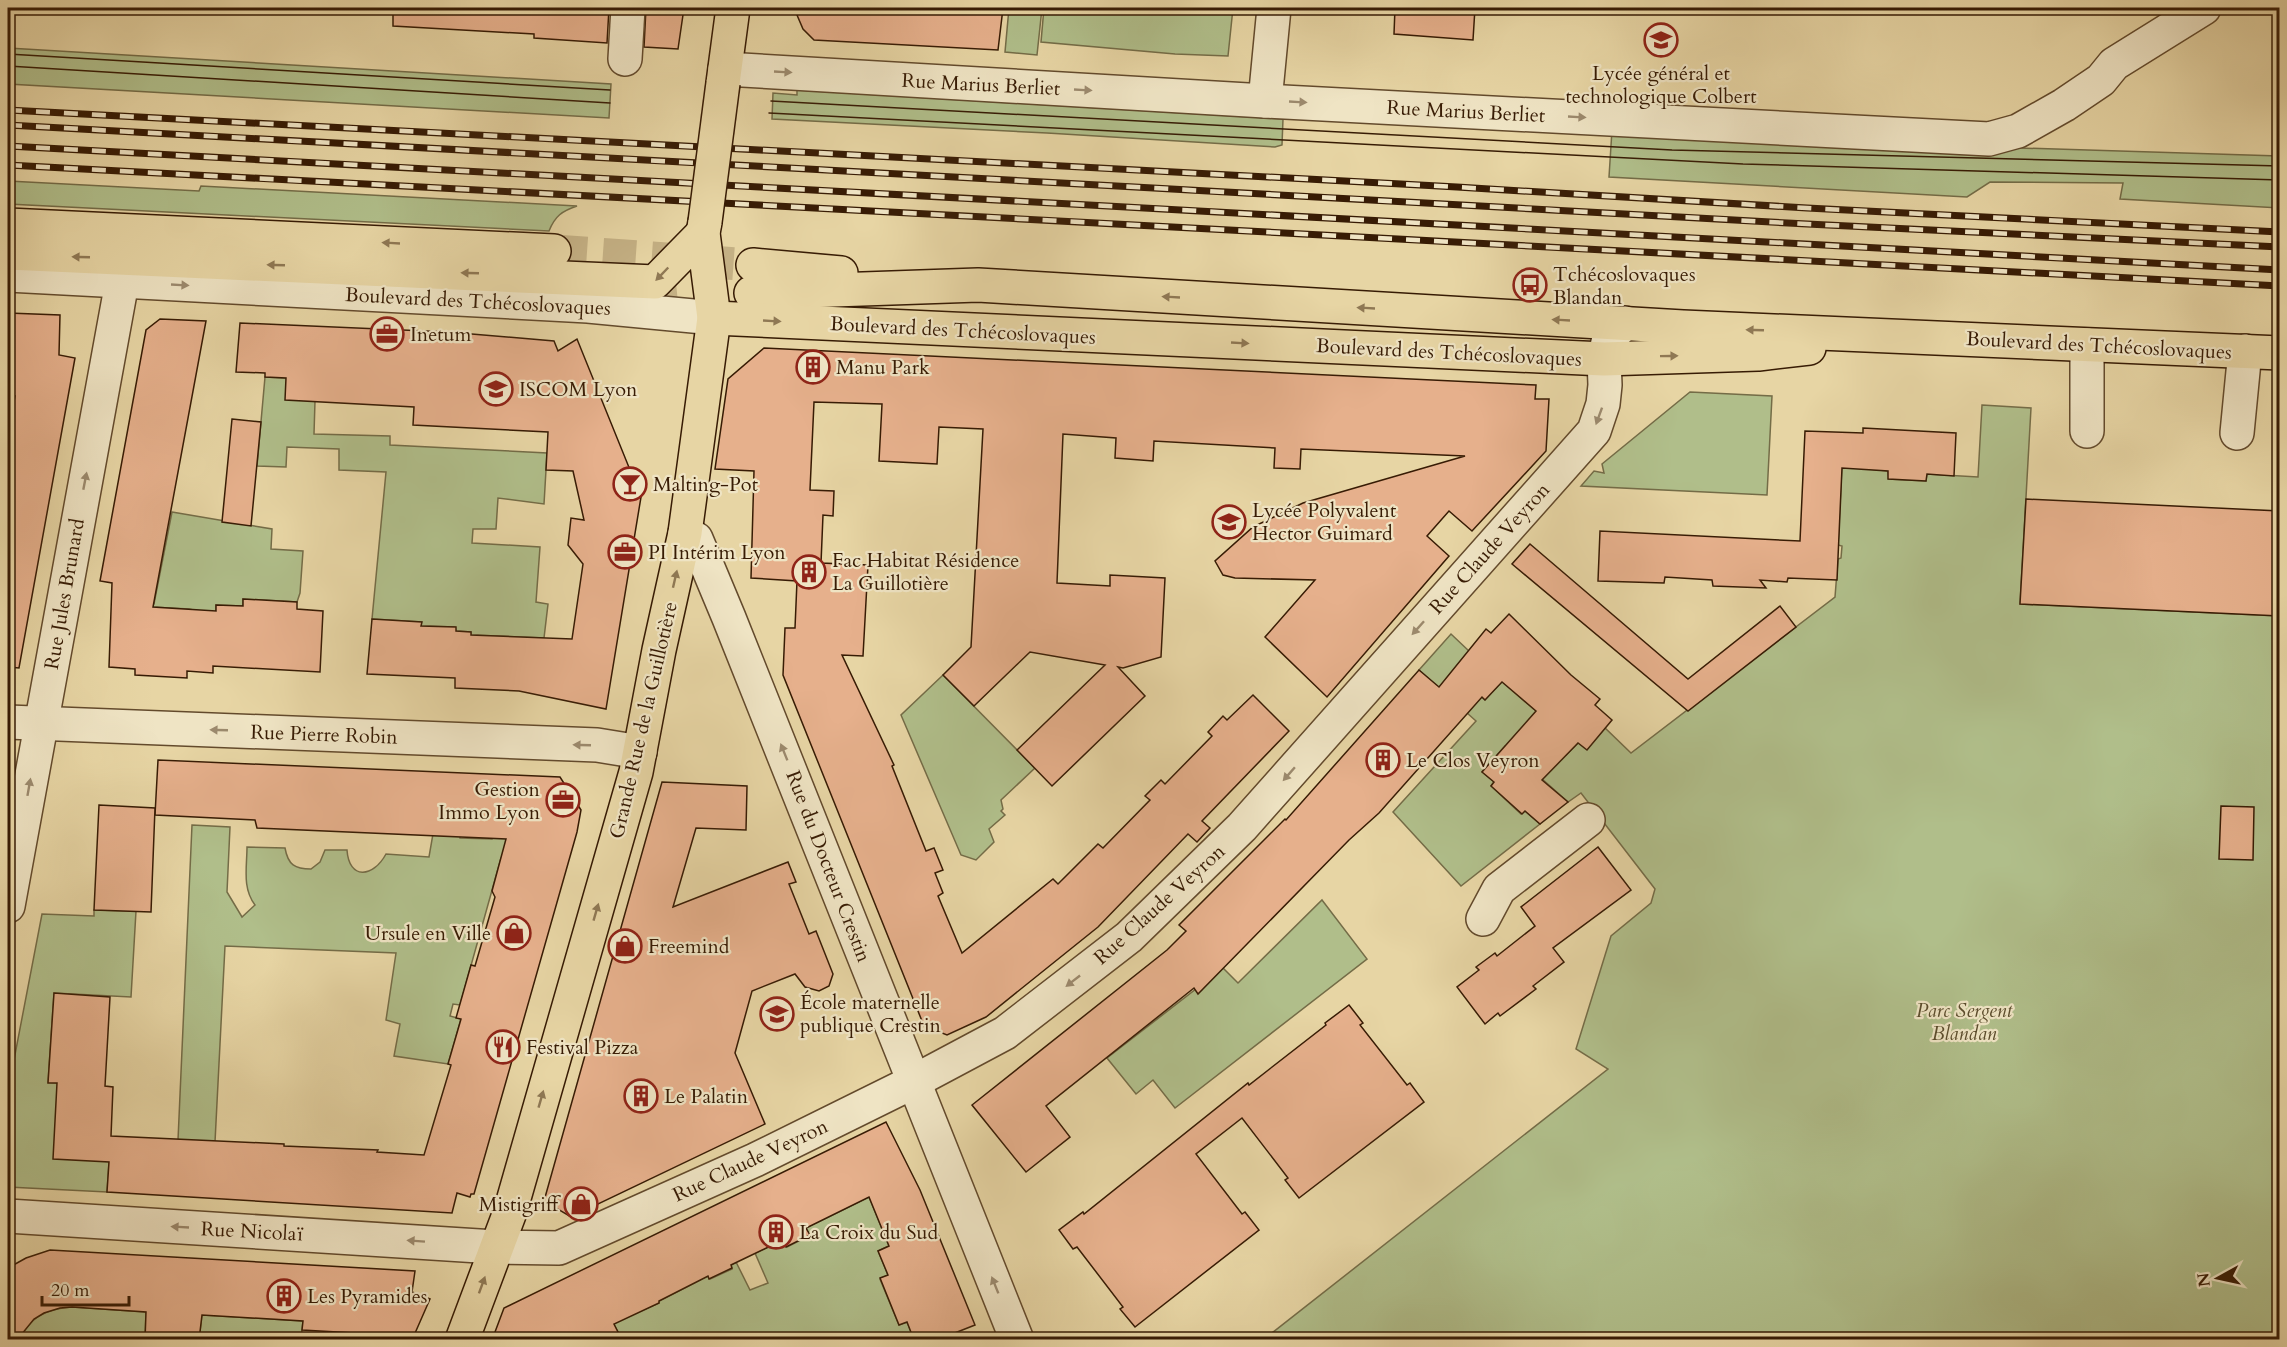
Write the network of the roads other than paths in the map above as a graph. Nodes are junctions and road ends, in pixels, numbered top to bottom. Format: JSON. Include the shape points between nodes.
{"nodes":[{"id":1,"x":628,"y":8,"type":"edge"},
{"id":2,"x":733,"y":8,"type":"edge"},
{"id":3,"x":1274,"y":8,"type":"edge"},
{"id":4,"x":2204,"y":8,"type":"edge"},
{"id":5,"x":625,"y":59,"type":"dead end"},
{"id":6,"x":724,"y":76,"type":"junction"},
{"id":7,"x":1265,"y":101,"type":"junction"},
{"id":8,"x":8,"y":225,"type":"edge"},
{"id":9,"x":704,"y":228,"type":"junction"},
{"id":10,"x":554,"y":251,"type":"tunnel mouth"},
{"id":11,"x":8,"y":253,"type":"edge"},
{"id":12,"x":8,"y":275,"type":"edge"},
{"id":13,"x":752,"y":279,"type":"tunnel mouth"},
{"id":14,"x":122,"y":282,"type":"junction"},
{"id":15,"x":714,"y":318,"type":"junction"},
{"id":16,"x":1625,"y":323,"type":"junction"},
{"id":17,"x":1919,"y":336,"type":"junction"},
{"id":18,"x":2087,"y":345,"type":"junction"},
{"id":19,"x":2245,"y":351,"type":"junction"},
{"id":20,"x":2280,"y":353,"type":"edge"},
{"id":21,"x":1604,"y":359,"type":"junction"},
{"id":22,"x":2088,"y":430,"type":"dead end"},
{"id":23,"x":2237,"y":433,"type":"dead end"},
{"id":24,"x":685,"y":533,"type":"junction"},
{"id":25,"x":8,"y":722,"type":"edge"},
{"id":26,"x":40,"y":724,"type":"junction"},
{"id":27,"x":640,"y":752,"type":"junction"},
{"id":28,"x":1588,"y":820,"type":"dead end"},
{"id":29,"x":11,"y":866,"type":"edge"},
{"id":30,"x":8,"y":906,"type":"edge"},
{"id":31,"x":1483,"y":919,"type":"dead end"},
{"id":32,"x":913,"y":1082,"type":"junction"},
{"id":33,"x":8,"y":1216,"type":"edge"},
{"id":34,"x":495,"y":1247,"type":"junction"},
{"id":35,"x":462,"y":1340,"type":"edge"},
{"id":36,"x":1017,"y":1340,"type":"edge"}],
"edges":[{"from":1,"to":5,"type":"street"},
{"from":2,"to":6,"type":"main road","name":"Grande Rue de la Guillotière"},
{"from":3,"to":7,"type":"street"},
{"from":7,"to":4,"type":"street","name":"Rue Marius Berliet","one_way":true,"via":[[1989,139],[2018,131],[2064,105],[2101,80],[2114,64]]},
{"from":6,"to":7,"type":"street","name":"Rue Marius Berliet","one_way":true},
{"from":6,"to":9,"type":"main road","name":"Grande Rue de la Guillotière","bridge":true},
{"from":10,"to":8,"type":"main road","one_way":true},
{"from":9,"to":11,"type":"main road","one_way":true,"via":[[655,282]]},
{"from":9,"to":15,"type":"main road","name":"Grande Rue de la Guillotière"},
{"from":12,"to":14,"type":"street","name":"Boulevard des Tchécoslovaques"},
{"from":16,"to":13,"type":"main road","name":"Boulevard des Tchécoslovaques","one_way":true,"via":[[978,285]]},
{"from":14,"to":15,"type":"street","name":"Boulevard des Tchécoslovaques","one_way":true,"via":[[577,306]]},
{"from":26,"to":14,"type":"street","name":"Rue Jules Brunard","one_way":true},
{"from":15,"to":21,"type":"main road","name":"Boulevard des Tchécoslovaques","one_way":true},
{"from":15,"to":24,"type":"main road","name":"Grande Rue de la Guillotière"},
{"from":17,"to":16,"type":"main road","name":"Boulevard des Tchécoslovaques","one_way":true},
{"from":16,"to":21,"type":"street","name":"Rue Claude Veyron","via":[[1609,338]]},
{"from":17,"to":18,"type":"main road","name":"Boulevard des Tchécoslovaques"},
{"from":21,"to":17,"type":"main road","name":"Boulevard des Tchécoslovaques","one_way":true,"via":[[1758,354]]},
{"from":18,"to":19,"type":"main road","name":"Boulevard des Tchécoslovaques"},
{"from":18,"to":22,"type":"street"},
{"from":19,"to":20,"type":"main road","name":"Boulevard des Tchécoslovaques"},
{"from":19,"to":23,"type":"street"},
{"from":21,"to":32,"type":"street","name":"Rue Claude Veyron","one_way":true,"via":[[1603,404],[1594,431],[1242,827],[1129,937],[1032,1013],[1005,1033]]},
{"from":27,"to":24,"type":"main road","name":"Grande Rue de la Guillotière","one_way":true},
{"from":32,"to":24,"type":"street","name":"Rue du Docteur Crestin","one_way":true,"via":[[725,608],[696,539]]},
{"from":25,"to":26,"type":"street","name":"Rue Pierre Robin"},
{"from":27,"to":26,"type":"street","name":"Rue Pierre Robin","one_way":true,"via":[[597,745]]},
{"from":29,"to":26,"type":"street","name":"Rue Jules Brunard","one_way":true},
{"from":34,"to":27,"type":"main road","name":"Grande Rue de la Guillotière","one_way":true,"via":[[510,1212]]},
{"from":28,"to":31,"type":"street","via":[[1499,890]]},
{"from":29,"to":30,"type":"street","name":"Rue Jules Brunard"},
{"from":32,"to":34,"type":"street","name":"Rue Claude Veyron","via":[[755,1160],[559,1248]]},
{"from":36,"to":32,"type":"street","name":"Rue du Docteur Crestin","one_way":true},
{"from":34,"to":33,"type":"street","name":"Rue Nicolaï","one_way":true},
{"from":35,"to":34,"type":"main road","name":"Grande Rue de la Guillotière","one_way":true}]}
